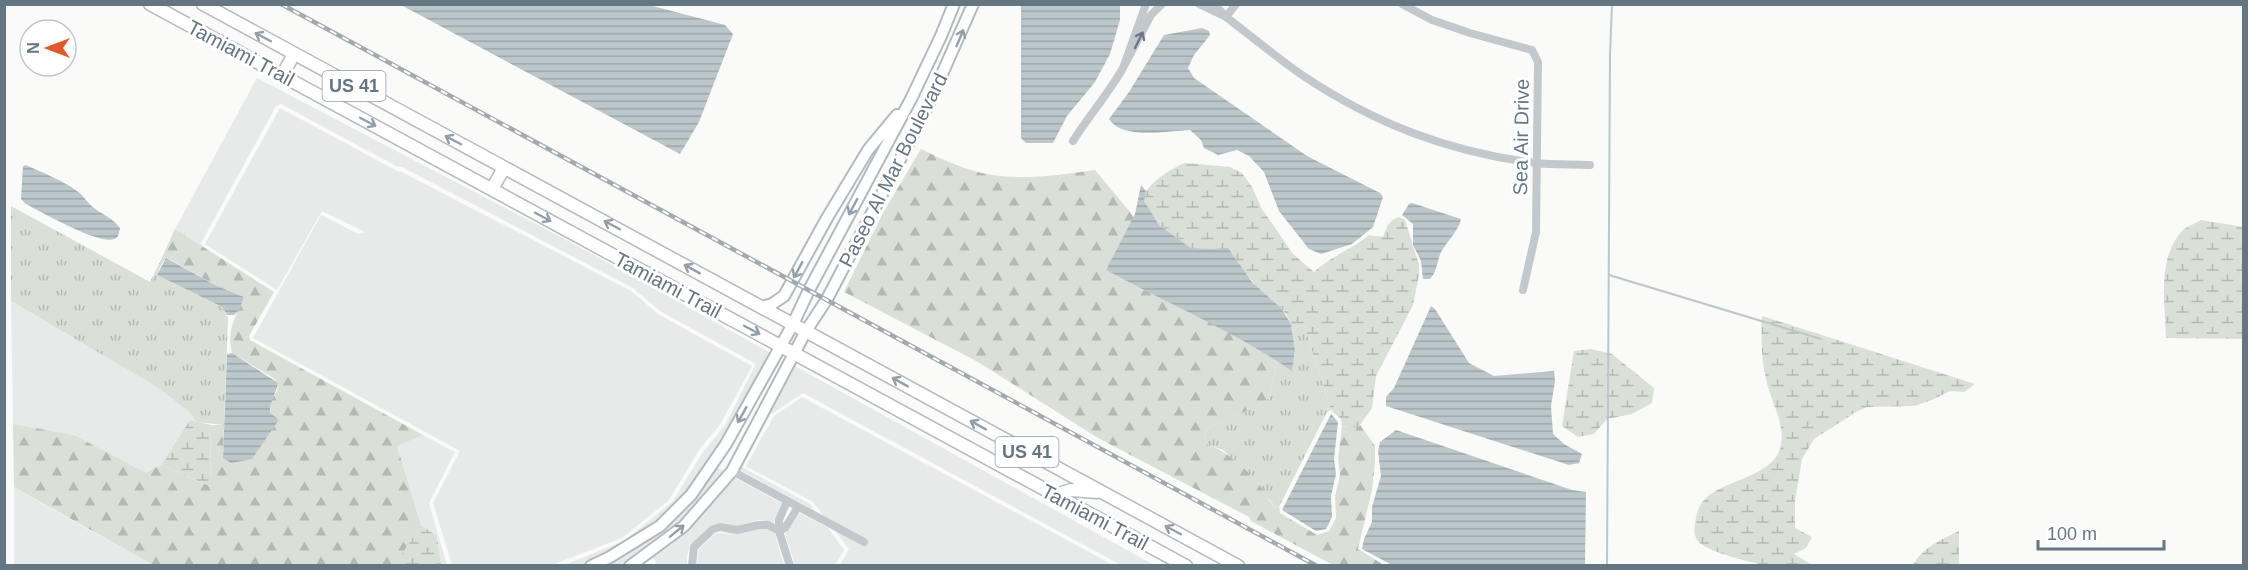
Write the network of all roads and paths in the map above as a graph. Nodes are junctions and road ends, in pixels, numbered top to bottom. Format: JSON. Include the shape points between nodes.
{"nodes":[{"id":1,"x":150,"y":4,"type":"edge"},
{"id":2,"x":203,"y":4,"type":"edge"},
{"id":3,"x":954,"y":4,"type":"edge"},
{"id":4,"x":973,"y":4,"type":"edge"},
{"id":5,"x":1146,"y":4,"type":"edge"},
{"id":6,"x":1162,"y":4,"type":"edge"},
{"id":7,"x":1199,"y":4,"type":"edge"},
{"id":8,"x":1214,"y":4,"type":"edge"},
{"id":9,"x":1236,"y":4,"type":"edge"},
{"id":10,"x":1402,"y":4,"type":"edge"},
{"id":11,"x":1226,"y":17,"type":"junction"},
{"id":12,"x":294,"y":54,"type":"junction"},
{"id":13,"x":1123,"y":68,"type":"junction"},
{"id":14,"x":282,"y":76,"type":"junction"},
{"id":15,"x":911,"y":99,"type":"junction"},
{"id":16,"x":1073,"y":141,"type":"dead end"},
{"id":17,"x":1538,"y":163,"type":"junction"},
{"id":18,"x":1590,"y":165,"type":"dead end"},
{"id":19,"x":504,"y":168,"type":"junction"},
{"id":20,"x":492,"y":189,"type":"junction"},
{"id":21,"x":1523,"y":290,"type":"dead end"},
{"id":22,"x":762,"y":307,"type":"junction"},
{"id":23,"x":793,"y":324,"type":"junction"},
{"id":24,"x":806,"y":331,"type":"junction"},
{"id":25,"x":781,"y":346,"type":"junction"},
{"id":26,"x":794,"y":353,"type":"junction"},
{"id":27,"x":715,"y":461,"type":"junction"},
{"id":28,"x":732,"y":471,"type":"junction"},
{"id":29,"x":1104,"y":493,"type":"junction"},
{"id":30,"x":1056,"y":495,"type":"junction"},
{"id":31,"x":788,"y":501,"type":"junction"},
{"id":32,"x":798,"y":507,"type":"junction"},
{"id":33,"x":779,"y":531,"type":"junction"},
{"id":34,"x":864,"y":542,"type":"dead end"},
{"id":35,"x":591,"y":566,"type":"edge"},
{"id":36,"x":630,"y":566,"type":"edge"},
{"id":37,"x":692,"y":566,"type":"edge"},
{"id":38,"x":790,"y":566,"type":"edge"},
{"id":39,"x":1186,"y":566,"type":"edge"},
{"id":40,"x":1238,"y":566,"type":"edge"}],
"edges":[{"from":1,"to":14,"type":"main road","name":"Tamiami Trail","number":"US 41"},
{"from":12,"to":2,"type":"main road","name":"Tamiami Trail","number":"US 41","one_way":true},
{"from":3,"to":15,"type":"main road","name":"Paseo Al Mar Boulevard"},
{"from":24,"to":4,"type":"main road","name":"Paseo Al Mar Boulevard","one_way":true,"via":[[827,299],[927,108]]},
{"from":5,"to":13,"type":"street"},
{"from":13,"to":6,"type":"street","one_way":true},
{"from":7,"to":11,"type":"street"},
{"from":8,"to":11,"type":"street"},
{"from":9,"to":11,"type":"street"},
{"from":10,"to":17,"type":"street","name":"Sea Air Drive","via":[[1432,20],[1532,50],[1538,62]]},
{"from":11,"to":17,"type":"street","via":[[1301,74],[1383,122],[1432,141]]},
{"from":12,"to":14,"type":"main road"},
{"from":19,"to":12,"type":"main road","name":"Tamiami Trail","number":"US 41","one_way":true},
{"from":13,"to":16,"type":"street"},
{"from":14,"to":20,"type":"main road","name":"Tamiami Trail","number":"US 41","one_way":true},
{"from":15,"to":22,"type":"main road","one_way":true,"via":[[868,150],[784,296]]},
{"from":15,"to":23,"type":"main road","name":"Paseo Al Mar Boulevard","one_way":true},
{"from":17,"to":18,"type":"street"},
{"from":17,"to":21,"type":"street","name":"Sea Air Drive","via":[[1536,232]]},
{"from":19,"to":20,"type":"main road"},
{"from":22,"to":19,"type":"main road","name":"Tamiami Trail","number":"US 41","one_way":true},
{"from":20,"to":25,"type":"main road","name":"Tamiami Trail","number":"US 41","one_way":true},
{"from":22,"to":23,"type":"main road","name":"Tamiami Trail","number":"US 41"},
{"from":23,"to":24,"type":"main road","name":"Tamiami Trail","number":"US 41"},
{"from":23,"to":25,"type":"main road","name":"Paseo Al Mar Boulevard"},
{"from":24,"to":26,"type":"main road","name":"Paseo Al Mar Boulevard"},
{"from":29,"to":24,"type":"main road","name":"Tamiami Trail","number":"US 41","one_way":true},
{"from":25,"to":26,"type":"main road","name":"Tamiami Trail","number":"US 41"},
{"from":25,"to":27,"type":"main road","name":"Paseo Al Mar Boulevard","one_way":true},
{"from":26,"to":28,"type":"main road","name":"Paseo Al Mar Boulevard"},
{"from":26,"to":30,"type":"main road","name":"Tamiami Trail","number":"US 41"},
{"from":27,"to":28,"type":"main road"},
{"from":27,"to":35,"type":"main road","name":"Paseo Al Mar Boulevard","via":[[691,495],[660,526]]},
{"from":28,"to":31,"type":"street"},
{"from":36,"to":28,"type":"main road","name":"Paseo Al Mar Boulevard","one_way":true,"via":[[684,526]]},
{"from":29,"to":30,"type":"main road","via":[[1071,490]]},
{"from":40,"to":29,"type":"main road","name":"Tamiami Trail","number":"US 41","one_way":true},
{"from":30,"to":39,"type":"main road","name":"Tamiami Trail","number":"US 41"},
{"from":31,"to":32,"type":"street"},
{"from":31,"to":33,"type":"street","via":[[779,520]]},
{"from":32,"to":33,"type":"street"},
{"from":32,"to":34,"type":"street"},
{"from":33,"to":37,"type":"street","via":[[768,525],[713,529],[694,547]]},
{"from":33,"to":38,"type":"street"}]}
